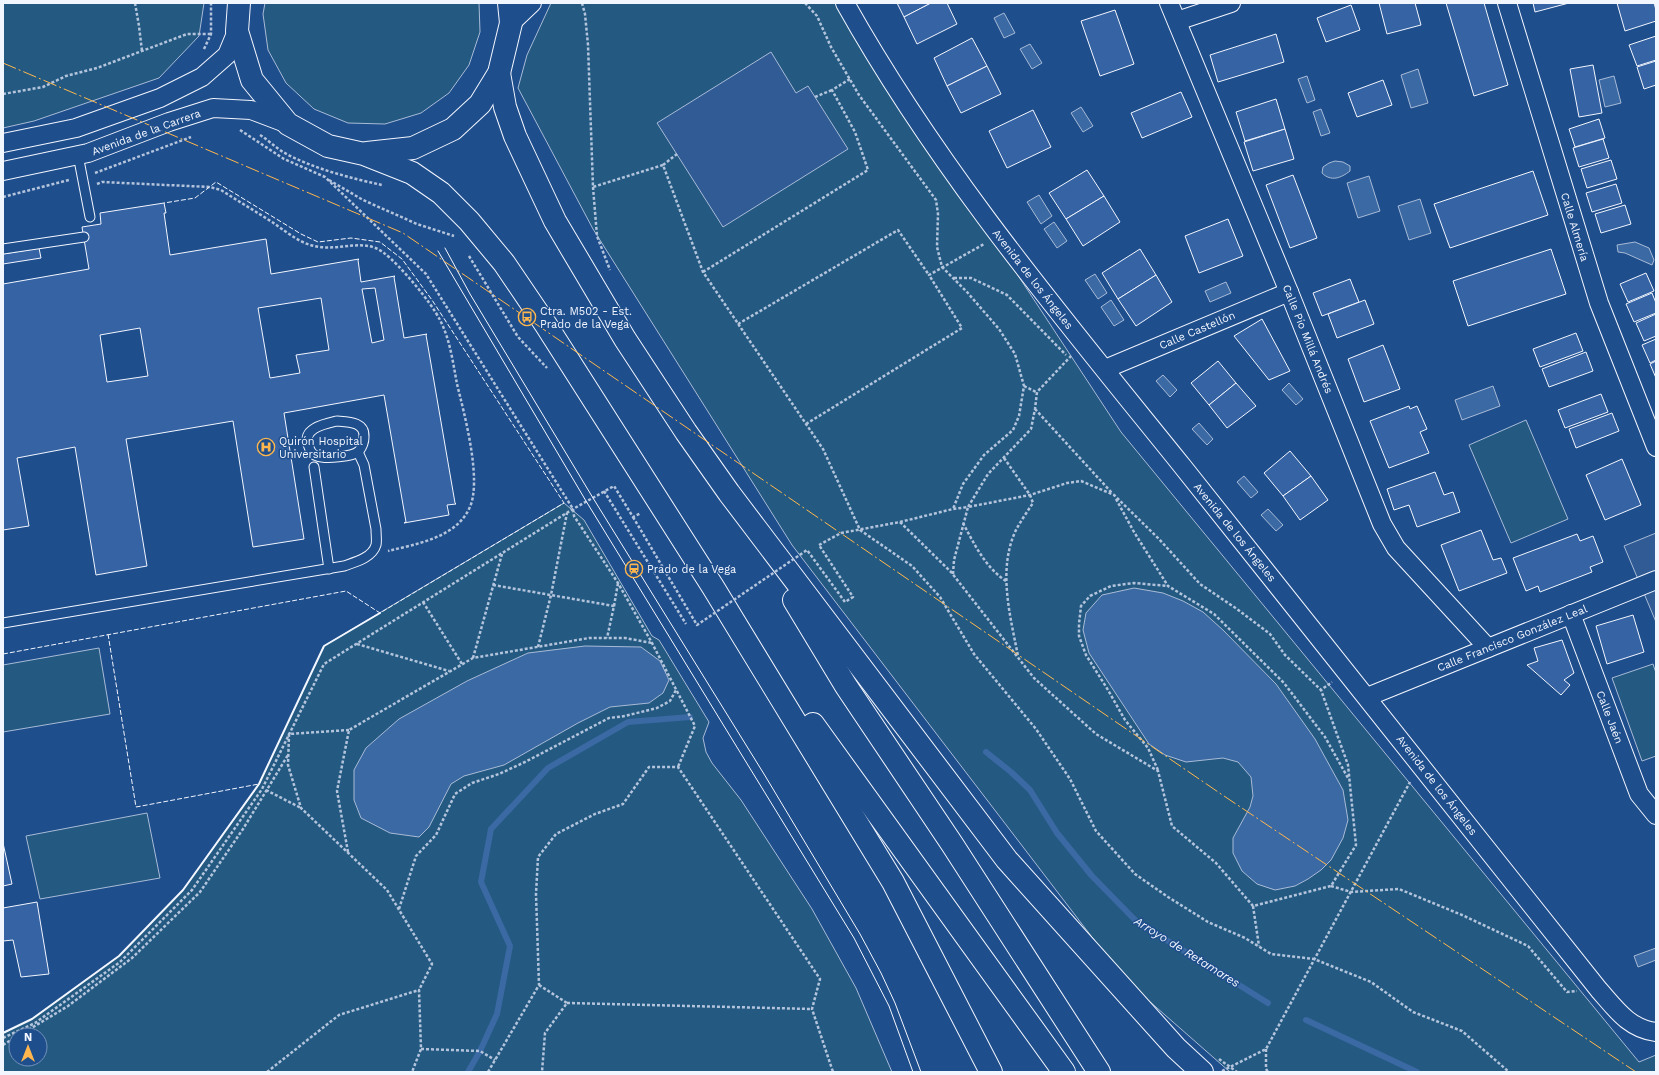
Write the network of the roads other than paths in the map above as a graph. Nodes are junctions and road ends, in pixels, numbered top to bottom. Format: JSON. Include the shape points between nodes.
{"nodes":[{"id":1,"x":238,"y":3,"type":"edge"},
{"id":2,"x":532,"y":3,"type":"edge"},
{"id":3,"x":845,"y":3,"type":"edge"},
{"id":4,"x":1169,"y":3,"type":"edge"},
{"id":5,"x":1231,"y":3,"type":"edge"},
{"id":6,"x":1507,"y":3,"type":"edge"},
{"id":7,"x":510,"y":13,"type":"edge"},
{"id":8,"x":1177,"y":21,"type":"junction"},
{"id":9,"x":237,"y":31,"type":"junction"},
{"id":10,"x":499,"y":73,"type":"junction"},
{"id":11,"x":288,"y":124,"type":"junction"},
{"id":12,"x":3,"y":143,"type":"edge"},
{"id":13,"x":364,"y":154,"type":"junction"},
{"id":14,"x":78,"y":155,"type":"junction"},
{"id":15,"x":3,"y":171,"type":"edge"},
{"id":16,"x":90,"y":217,"type":"dead end"},
{"id":17,"x":84,"y":237,"type":"dead end"},
{"id":18,"x":3,"y":249,"type":"edge"},
{"id":19,"x":1289,"y":292,"type":"junction"},
{"id":20,"x":1105,"y":369,"type":"junction"},
{"id":21,"x":1656,"y":447,"type":"edge"},
{"id":22,"x":358,"y":452,"type":"junction"},
{"id":23,"x":314,"y":467,"type":"dead end"},
{"id":24,"x":729,"y":493,"type":"junction"},
{"id":25,"x":330,"y":569,"type":"junction"},
{"id":26,"x":1656,"y":580,"type":"edge"},
{"id":27,"x":713,"y":587,"type":"junction"},
{"id":28,"x":1571,"y":614,"type":"junction"},
{"id":29,"x":3,"y":623,"type":"edge"},
{"id":30,"x":1488,"y":648,"type":"junction"},
{"id":31,"x":1367,"y":697,"type":"junction"},
{"id":32,"x":1656,"y":815,"type":"edge"},
{"id":33,"x":1656,"y":1032,"type":"edge"},
{"id":34,"x":1209,"y":1064,"type":"edge"},
{"id":35,"x":991,"y":1072,"type":"edge"},
{"id":36,"x":1064,"y":1072,"type":"edge"},
{"id":37,"x":1099,"y":1072,"type":"edge"}],
"edges":[{"from":1,"to":9,"type":"highway"},
{"from":2,"to":7,"type":"street"},
{"from":3,"to":20,"type":"street","name":"Avenida de los Ángeles","via":[[921,128],[999,236]]},
{"from":4,"to":8,"type":"street","name":"Calle Pío Millá Andrés"},
{"from":5,"to":8,"type":"street"},
{"from":6,"to":21,"type":"street","name":"Calle Almería","via":[[1599,303]]},
{"from":7,"to":10,"type":"highway"},
{"from":8,"to":19,"type":"street","name":"Calle Pío Millá Andrés"},
{"from":9,"to":11,"type":"highway","via":[[252,80]]},
{"from":9,"to":12,"type":"street","via":[[227,55],[202,77],[160,98],[76,128]]},
{"from":10,"to":13,"type":"highway","via":[[480,104],[453,129],[413,148]]},
{"from":10,"to":24,"type":"highway","via":[[505,107],[515,136],[555,221],[626,339]]},
{"from":11,"to":13,"type":"highway","via":[[328,146]]},
{"from":11,"to":14,"type":"street","name":"Avenida de la Carrera","via":[[251,110],[213,108]]},
{"from":13,"to":27,"type":"highway","via":[[412,173],[441,193],[469,221],[504,263]]},
{"from":14,"to":15,"type":"street","name":"Avenida de la Carrera"},
{"from":14,"to":16,"type":"lane"},
{"from":17,"to":18,"type":"lane"},
{"from":19,"to":20,"type":"street","name":"Calle Castellón"},
{"from":19,"to":30,"type":"street","name":"Calle Pío Millá Andrés","via":[[1382,524],[1396,548]]},
{"from":20,"to":31,"type":"street","name":"Avenida de los Ángeles"},
{"from":22,"to":22,"type":"lane","via":[[364,442],[364,432],[360,426],[352,422],[337,421],[322,425],[312,429],[308,436],[308,445],[316,456],[340,457]]},
{"from":22,"to":25,"type":"lane","via":[[364,465],[376,529],[376,544],[367,557],[358,562]]},
{"from":23,"to":25,"type":"lane"},
{"from":24,"to":34,"type":"highway","via":[[1007,860],[1176,1048]]},
{"from":24,"to":37,"type":"highway","via":[[846,686],[952,844]]},
{"from":25,"to":29,"type":"lane"},
{"from":26,"to":28,"type":"street","name":"Calle Francisco González Leal"},
{"from":27,"to":35,"type":"highway","via":[[893,882]]},
{"from":27,"to":36,"type":"highway"},
{"from":28,"to":30,"type":"street","name":"Calle Francisco González Leal"},
{"from":28,"to":32,"type":"street","name":"Calle Jaén","via":[[1639,794]]},
{"from":30,"to":31,"type":"street","name":"Calle Francisco González Leal"},
{"from":31,"to":33,"type":"street","name":"Avenida de los Ángeles","via":[[1599,990],[1628,1022]]}]}
